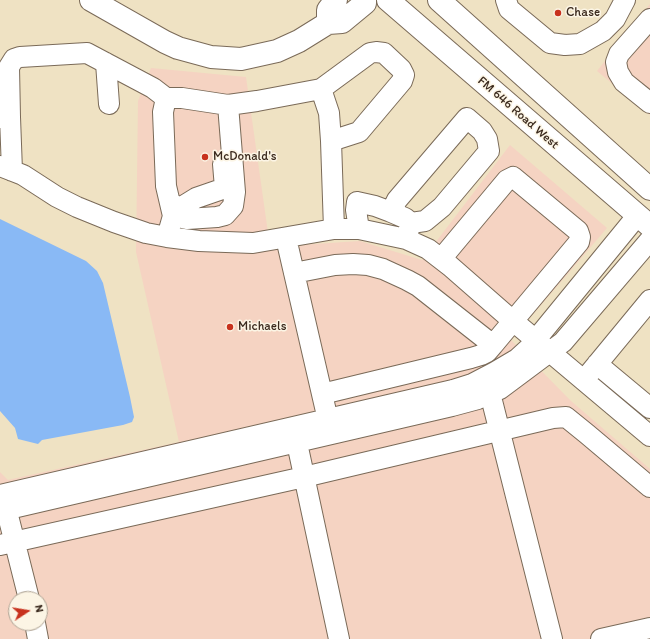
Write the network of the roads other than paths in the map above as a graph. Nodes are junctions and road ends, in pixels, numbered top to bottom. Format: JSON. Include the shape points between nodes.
{"nodes":[{"id":1,"x":91,"y":0,"type":"edge"},
{"id":2,"x":336,"y":0,"type":"edge"},
{"id":3,"x":365,"y":0,"type":"edge"},
{"id":4,"x":388,"y":0,"type":"edge"},
{"id":5,"x":436,"y":0,"type":"edge"},
{"id":6,"x":505,"y":0,"type":"edge"},
{"id":7,"x":625,"y":0,"type":"edge"},
{"id":8,"x":328,"y":23,"type":"junction"},
{"id":9,"x":647,"y":28,"type":"edge"},
{"id":10,"x":106,"y":63,"type":"junction"},
{"id":11,"x":321,"y":89,"type":"junction"},
{"id":12,"x":166,"y":98,"type":"junction"},
{"id":13,"x":650,"y":103,"type":"edge"},
{"id":14,"x":109,"y":104,"type":"dead end"},
{"id":15,"x":223,"y":104,"type":"junction"},
{"id":16,"x":5,"y":117,"type":"edge"},
{"id":17,"x":331,"y":142,"type":"junction"},
{"id":18,"x":6,"y":168,"type":"edge"},
{"id":19,"x":650,"y":189,"type":"edge"},
{"id":20,"x":176,"y":209,"type":"junction"},
{"id":21,"x":391,"y":212,"type":"junction"},
{"id":22,"x":644,"y":221,"type":"edge"},
{"id":23,"x":334,"y":229,"type":"junction"},
{"id":24,"x":359,"y":229,"type":"junction"},
{"id":25,"x":408,"y":231,"type":"junction"},
{"id":26,"x":167,"y":237,"type":"junction"},
{"id":27,"x":286,"y":238,"type":"junction"},
{"id":28,"x":650,"y":240,"type":"edge"},
{"id":29,"x":440,"y":259,"type":"junction"},
{"id":30,"x":294,"y":273,"type":"junction"},
{"id":31,"x":650,"y":300,"type":"edge"},
{"id":32,"x":513,"y":321,"type":"junction"},
{"id":33,"x":493,"y":345,"type":"junction"},
{"id":34,"x":543,"y":346,"type":"junction"},
{"id":35,"x":597,"y":364,"type":"junction"},
{"id":36,"x":584,"y":380,"type":"junction"},
{"id":37,"x":490,"y":393,"type":"junction"},
{"id":38,"x":322,"y":394,"type":"junction"},
{"id":39,"x":650,"y":408,"type":"edge"},
{"id":40,"x":330,"y":427,"type":"junction"},
{"id":41,"x":499,"y":431,"type":"junction"},
{"id":42,"x":295,"y":435,"type":"junction"},
{"id":43,"x":650,"y":436,"type":"edge"},
{"id":44,"x":304,"y":477,"type":"junction"},
{"id":45,"x":650,"y":487,"type":"edge"},
{"id":46,"x":2,"y":499,"type":"edge"},
{"id":47,"x":7,"y":543,"type":"edge"},
{"id":48,"x":26,"y":591,"type":"edge"},
{"id":49,"x":650,"y":628,"type":"edge"},
{"id":50,"x":339,"y":639,"type":"edge"},
{"id":51,"x":552,"y":639,"type":"edge"},
{"id":52,"x":601,"y":639,"type":"edge"}],
"edges":[{"from":1,"to":8,"type":"main road","via":[[165,42],[188,52],[211,57],[241,58],[277,51]]},
{"from":2,"to":8,"type":"main road","via":[[328,10]]},
{"from":3,"to":8,"type":"main road","via":[[365,3],[342,22]]},
{"from":4,"to":22,"type":"main road","name":"FM 646 Road West"},
{"from":5,"to":19,"type":"main road"},
{"from":6,"to":7,"type":"lane","via":[[509,9],[550,43],[565,45],[580,44],[603,31],[615,19]]},
{"from":9,"to":13,"type":"lane","via":[[619,54],[616,62],[624,82]]},
{"from":10,"to":12,"type":"lane","via":[[153,88]]},
{"from":10,"to":14,"type":"lane"},
{"from":10,"to":16,"type":"lane","via":[[86,53],[14,59],[9,67]]},
{"from":11,"to":15,"type":"lane","via":[[257,101]]},
{"from":11,"to":17,"type":"lane","via":[[329,113]]},
{"from":11,"to":17,"type":"lane","via":[[370,53],[384,53],[404,75],[400,84],[359,132]]},
{"from":12,"to":15,"type":"lane"},
{"from":12,"to":20,"type":"lane","via":[[163,112],[166,186]]},
{"from":15,"to":20,"type":"lane","via":[[225,188],[196,198]]},
{"from":15,"to":20,"type":"lane","via":[[236,192],[233,206],[225,215],[187,219]]},
{"from":16,"to":18,"type":"lane"},
{"from":17,"to":23,"type":"lane"},
{"from":18,"to":26,"type":"lane","via":[[38,183],[77,207],[146,233]]},
{"from":20,"to":26,"type":"lane"},
{"from":21,"to":24,"type":"lane","via":[[357,202]]},
{"from":21,"to":25,"type":"lane","via":[[405,218]]},
{"from":21,"to":25,"type":"lane","via":[[397,200],[467,118],[482,131],[489,150],[442,207]]},
{"from":22,"to":34,"type":"lane"},
{"from":23,"to":24,"type":"lane"},
{"from":23,"to":27,"type":"lane"},
{"from":24,"to":25,"type":"lane"},
{"from":25,"to":29,"type":"lane"},
{"from":26,"to":27,"type":"lane","via":[[229,243],[253,243]]},
{"from":27,"to":30,"type":"lane"},
{"from":28,"to":34,"type":"lane","via":[[563,342]]},
{"from":29,"to":32,"type":"lane"},
{"from":29,"to":32,"type":"lane","via":[[507,180],[513,178],[578,231],[579,242]]},
{"from":30,"to":33,"type":"lane","via":[[353,264],[384,269],[418,286]]},
{"from":30,"to":38,"type":"lane"},
{"from":31,"to":35,"type":"lane"},
{"from":32,"to":33,"type":"lane"},
{"from":32,"to":34,"type":"lane"},
{"from":33,"to":38,"type":"lane","via":[[481,355]]},
{"from":34,"to":36,"type":"lane"},
{"from":34,"to":37,"type":"lane","via":[[500,388]]},
{"from":34,"to":40,"type":"lane","via":[[529,348],[517,359],[472,384]]},
{"from":35,"to":36,"type":"lane"},
{"from":35,"to":39,"type":"lane"},
{"from":36,"to":43,"type":"lane"},
{"from":37,"to":40,"type":"lane","via":[[452,406]]},
{"from":37,"to":41,"type":"lane"},
{"from":38,"to":40,"type":"lane"},
{"from":40,"to":42,"type":"lane"},
{"from":41,"to":44,"type":"lane"},
{"from":41,"to":45,"type":"lane","via":[[553,418],[566,418]]},
{"from":41,"to":51,"type":"lane"},
{"from":42,"to":44,"type":"lane"},
{"from":42,"to":46,"type":"lane"},
{"from":44,"to":47,"type":"lane"},
{"from":44,"to":50,"type":"lane"},
{"from":46,"to":47,"type":"lane"},
{"from":47,"to":48,"type":"lane"},
{"from":49,"to":52,"type":"lane"}]}
